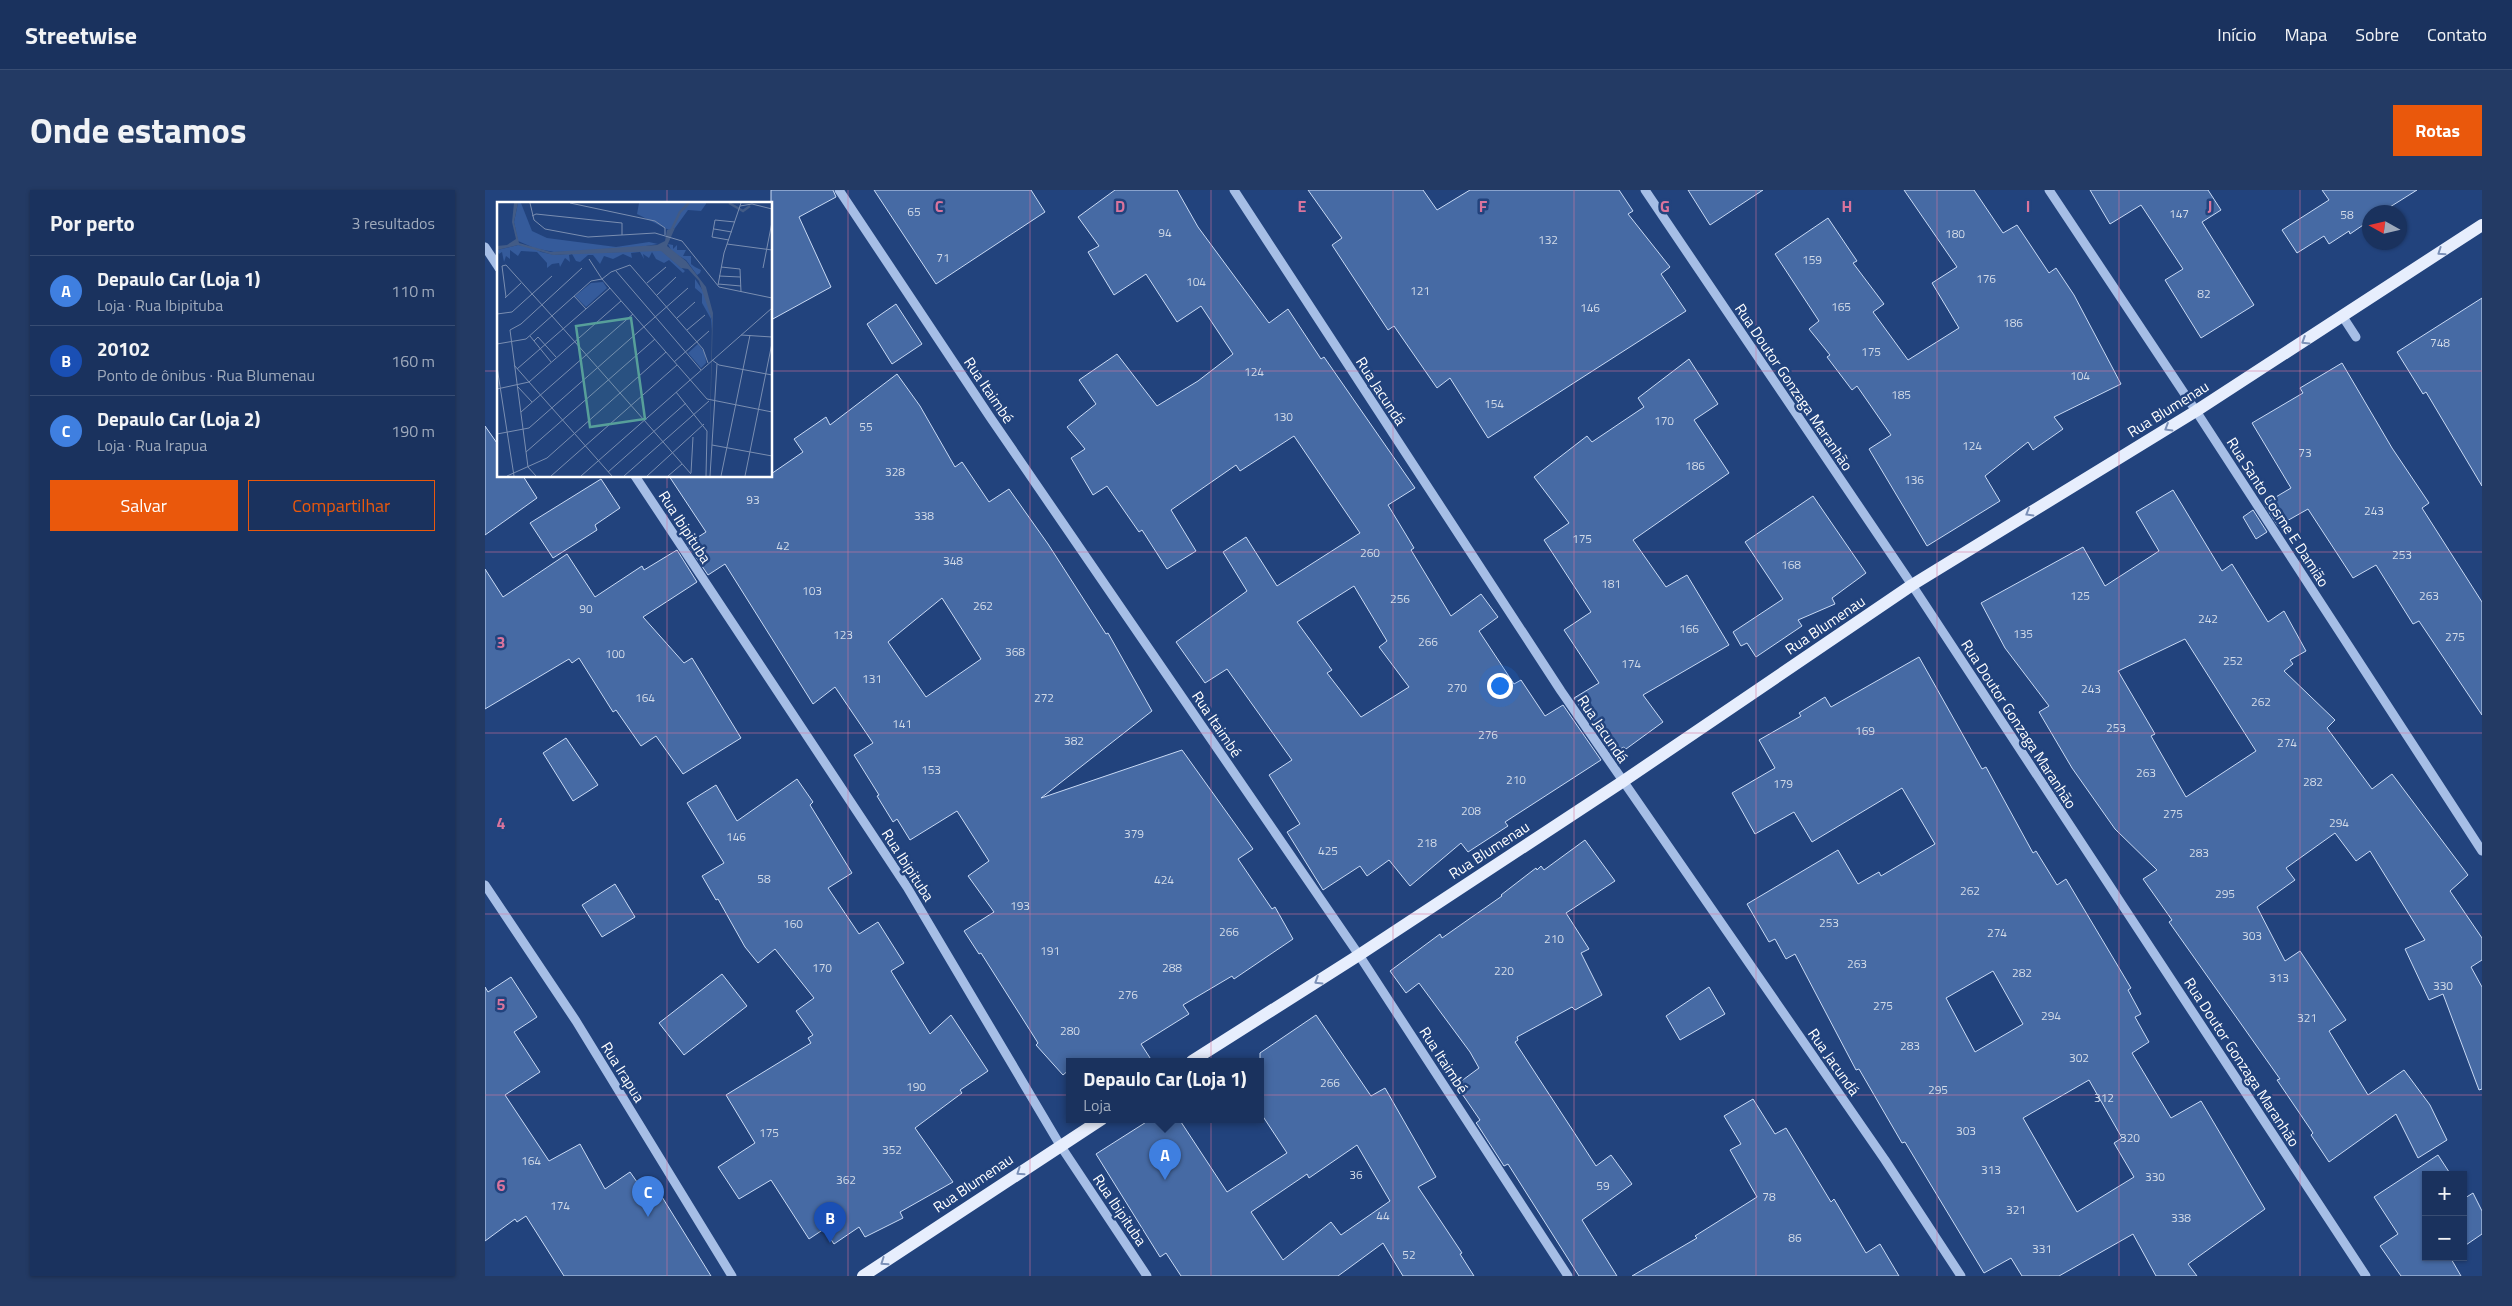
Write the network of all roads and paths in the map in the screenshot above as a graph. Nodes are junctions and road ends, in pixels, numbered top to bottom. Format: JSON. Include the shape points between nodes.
{"nodes":[{"id":1,"x":839,"y":190,"type":"edge"},
{"id":2,"x":1234,"y":190,"type":"edge"},
{"id":3,"x":1645,"y":190,"type":"edge"},
{"id":4,"x":2049,"y":190,"type":"edge"},
{"id":5,"x":2482,"y":226,"type":"edge"},
{"id":6,"x":485,"y":247,"type":"edge"},
{"id":7,"x":497,"y":265,"type":"edge"},
{"id":8,"x":2343,"y":317,"type":"junction"},
{"id":9,"x":2356,"y":337,"type":"dead end"},
{"id":10,"x":2196,"y":411,"type":"junction"},
{"id":11,"x":636,"y":478,"type":"edge"},
{"id":12,"x":1912,"y":585,"type":"junction"},
{"id":13,"x":1622,"y":782,"type":"junction"},
{"id":14,"x":2482,"y":851,"type":"edge"},
{"id":15,"x":485,"y":885,"type":"edge"},
{"id":16,"x":1359,"y":955,"type":"junction"},
{"id":17,"x":1197,"y":1058,"type":"edge"},
{"id":18,"x":1096,"y":1123,"type":"edge"},
{"id":19,"x":1060,"y":1145,"type":"junction"},
{"id":20,"x":732,"y":1276,"type":"edge"},
{"id":21,"x":863,"y":1276,"type":"edge"},
{"id":22,"x":1147,"y":1276,"type":"edge"},
{"id":23,"x":1568,"y":1276,"type":"edge"},
{"id":24,"x":1961,"y":1276,"type":"edge"},
{"id":25,"x":2365,"y":1276,"type":"edge"}],
"edges":[{"from":1,"to":16,"type":"street","name":"Rua Itaimbé"},
{"from":2,"to":13,"type":"street","name":"Rua Jacundá"},
{"from":3,"to":12,"type":"street","name":"Rua Doutor Gonzaga Maranhão"},
{"from":4,"to":10,"type":"street","name":"Rua Santo Cosme E Damião"},
{"from":5,"to":8,"type":"main road","name":"Rua Blumenau","one_way":true},
{"from":6,"to":7,"type":"street"},
{"from":8,"to":9,"type":"street"},
{"from":8,"to":10,"type":"main road","name":"Rua Blumenau","one_way":true},
{"from":10,"to":12,"type":"main road","name":"Rua Blumenau","one_way":true},
{"from":10,"to":14,"type":"street","name":"Rua Santo Cosme E Damião"},
{"from":11,"to":19,"type":"street","name":"Rua Ibipituba","via":[[907,886]]},
{"from":12,"to":13,"type":"main road","name":"Rua Blumenau"},
{"from":12,"to":25,"type":"street","name":"Rua Doutor Gonzaga Maranhão"},
{"from":13,"to":16,"type":"main road","name":"Rua Blumenau"},
{"from":13,"to":24,"type":"street","name":"Rua Jacundá","via":[[1885,1160]]},
{"from":15,"to":20,"type":"street","name":"Rua Irapua","via":[[576,1021]]},
{"from":16,"to":17,"type":"main road","name":"Rua Blumenau","one_way":true},
{"from":16,"to":23,"type":"street","name":"Rua Itaimbé"},
{"from":18,"to":19,"type":"main road","name":"Rua Blumenau"},
{"from":19,"to":21,"type":"main road","name":"Rua Blumenau","one_way":true},
{"from":19,"to":22,"type":"street","name":"Rua Ibipituba"}]}
